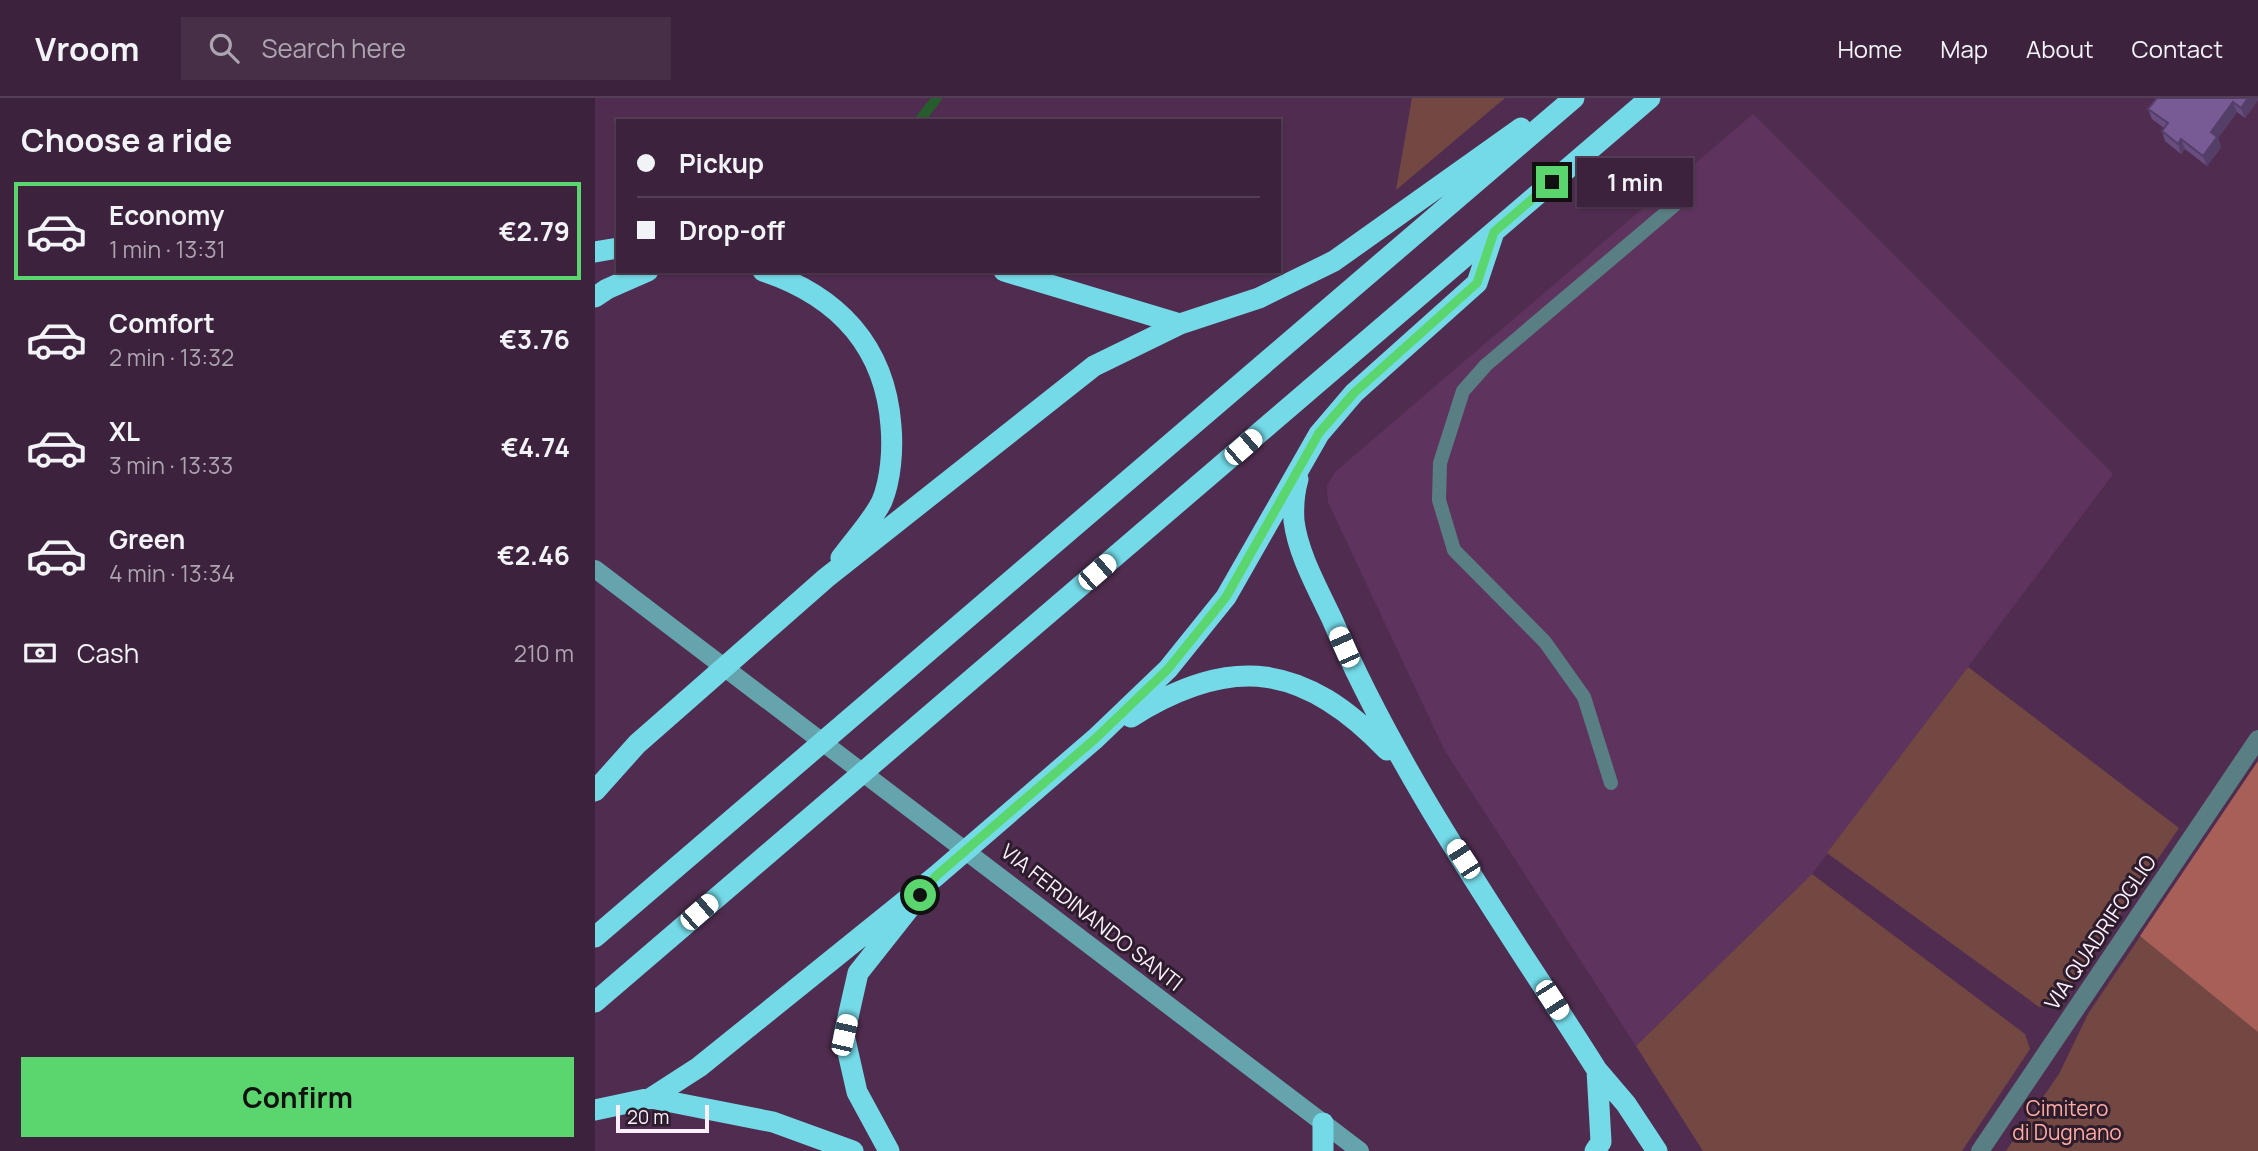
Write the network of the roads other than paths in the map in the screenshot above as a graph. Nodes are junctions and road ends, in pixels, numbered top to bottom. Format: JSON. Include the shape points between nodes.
{"nodes":[{"id":1,"x":1563,"y":98,"type":"edge"},
{"id":2,"x":1574,"y":98,"type":"edge"},
{"id":3,"x":1650,"y":98,"type":"edge"},
{"id":4,"x":1676,"y":204,"type":"dead end"},
{"id":5,"x":1494,"y":232,"type":"junction"},
{"id":6,"x":616,"y":248,"type":"edge"},
{"id":7,"x":595,"y":252,"type":"edge"},
{"id":8,"x":643,"y":273,"type":"edge"},
{"id":9,"x":769,"y":273,"type":"edge"},
{"id":10,"x":1011,"y":273,"type":"edge"},
{"id":11,"x":595,"y":297,"type":"edge"},
{"id":12,"x":1180,"y":324,"type":"junction"},
{"id":13,"x":1304,"y":457,"type":"junction"},
{"id":14,"x":595,"y":569,"type":"edge"},
{"id":15,"x":826,"y":578,"type":"junction"},
{"id":16,"x":1096,"y":738,"type":"junction"},
{"id":17,"x":2258,"y":739,"type":"edge"},
{"id":18,"x":637,"y":744,"type":"junction"},
{"id":19,"x":1403,"y":765,"type":"junction"},
{"id":20,"x":595,"y":772,"type":"edge"},
{"id":21,"x":1611,"y":783,"type":"dead end"},
{"id":22,"x":595,"y":791,"type":"edge"},
{"id":23,"x":936,"y":876,"type":"junction"},
{"id":24,"x":595,"y":937,"type":"edge"},
{"id":25,"x":595,"y":1002,"type":"edge"},
{"id":26,"x":1597,"y":1070,"type":"junction"},
{"id":27,"x":651,"y":1098,"type":"junction"},
{"id":28,"x":595,"y":1110,"type":"edge"},
{"id":29,"x":1322,"y":1123,"type":"junction"},
{"id":30,"x":853,"y":1151,"type":"edge"},
{"id":31,"x":889,"y":1151,"type":"edge"},
{"id":32,"x":1323,"y":1151,"type":"edge"},
{"id":33,"x":1360,"y":1151,"type":"edge"},
{"id":34,"x":1595,"y":1151,"type":"edge"},
{"id":35,"x":1657,"y":1151,"type":"edge"},
{"id":36,"x":1980,"y":1151,"type":"edge"}],
"edges":[{"from":1,"to":12,"type":"highway","via":[[1334,261],[1259,298]]},
{"from":2,"to":24,"type":"highway"},
{"from":3,"to":5,"type":"highway"},
{"from":4,"to":21,"type":"lane","via":[[1486,365],[1463,391],[1440,463],[1439,500],[1454,550],[1545,642],[1584,697]]},
{"from":5,"to":13,"type":"highway","via":[[1477,283],[1354,393]]},
{"from":5,"to":25,"type":"highway"},
{"from":6,"to":7,"type":"highway"},
{"from":8,"to":11,"type":"highway"},
{"from":9,"to":15,"type":"highway","via":[[797,282],[835,309],[869,348],[888,394],[893,448],[882,501]]},
{"from":10,"to":12,"type":"highway"},
{"from":12,"to":15,"type":"highway","via":[[1094,366]]},
{"from":13,"to":16,"type":"highway","via":[[1226,597],[1168,669]]},
{"from":13,"to":19,"type":"highway","via":[[1293,495],[1302,551]]},
{"from":14,"to":29,"type":"main road","name":"VIA FERDINANDO SANTI"},
{"from":15,"to":18,"type":"highway"},
{"from":16,"to":19,"type":"highway","via":[[1177,691],[1222,677],[1250,675],[1306,687],[1328,698],[1357,718]]},
{"from":16,"to":23,"type":"highway"},
{"from":17,"to":36,"type":"street","name":"VIA QUADRIFOGLIO"},
{"from":18,"to":20,"type":"highway"},
{"from":18,"to":22,"type":"highway"},
{"from":19,"to":26,"type":"highway"},
{"from":23,"to":27,"type":"highway","via":[[699,1067]]},
{"from":23,"to":31,"type":"highway","via":[[858,974],[844,1035],[857,1092]]},
{"from":26,"to":34,"type":"highway","via":[[1601,1142]]},
{"from":26,"to":35,"type":"highway"},
{"from":27,"to":28,"type":"highway"},
{"from":27,"to":30,"type":"highway","via":[[773,1122]]},
{"from":29,"to":32,"type":"highway"},
{"from":29,"to":33,"type":"main road","name":"VIA FERDINANDO SANTI"}]}
